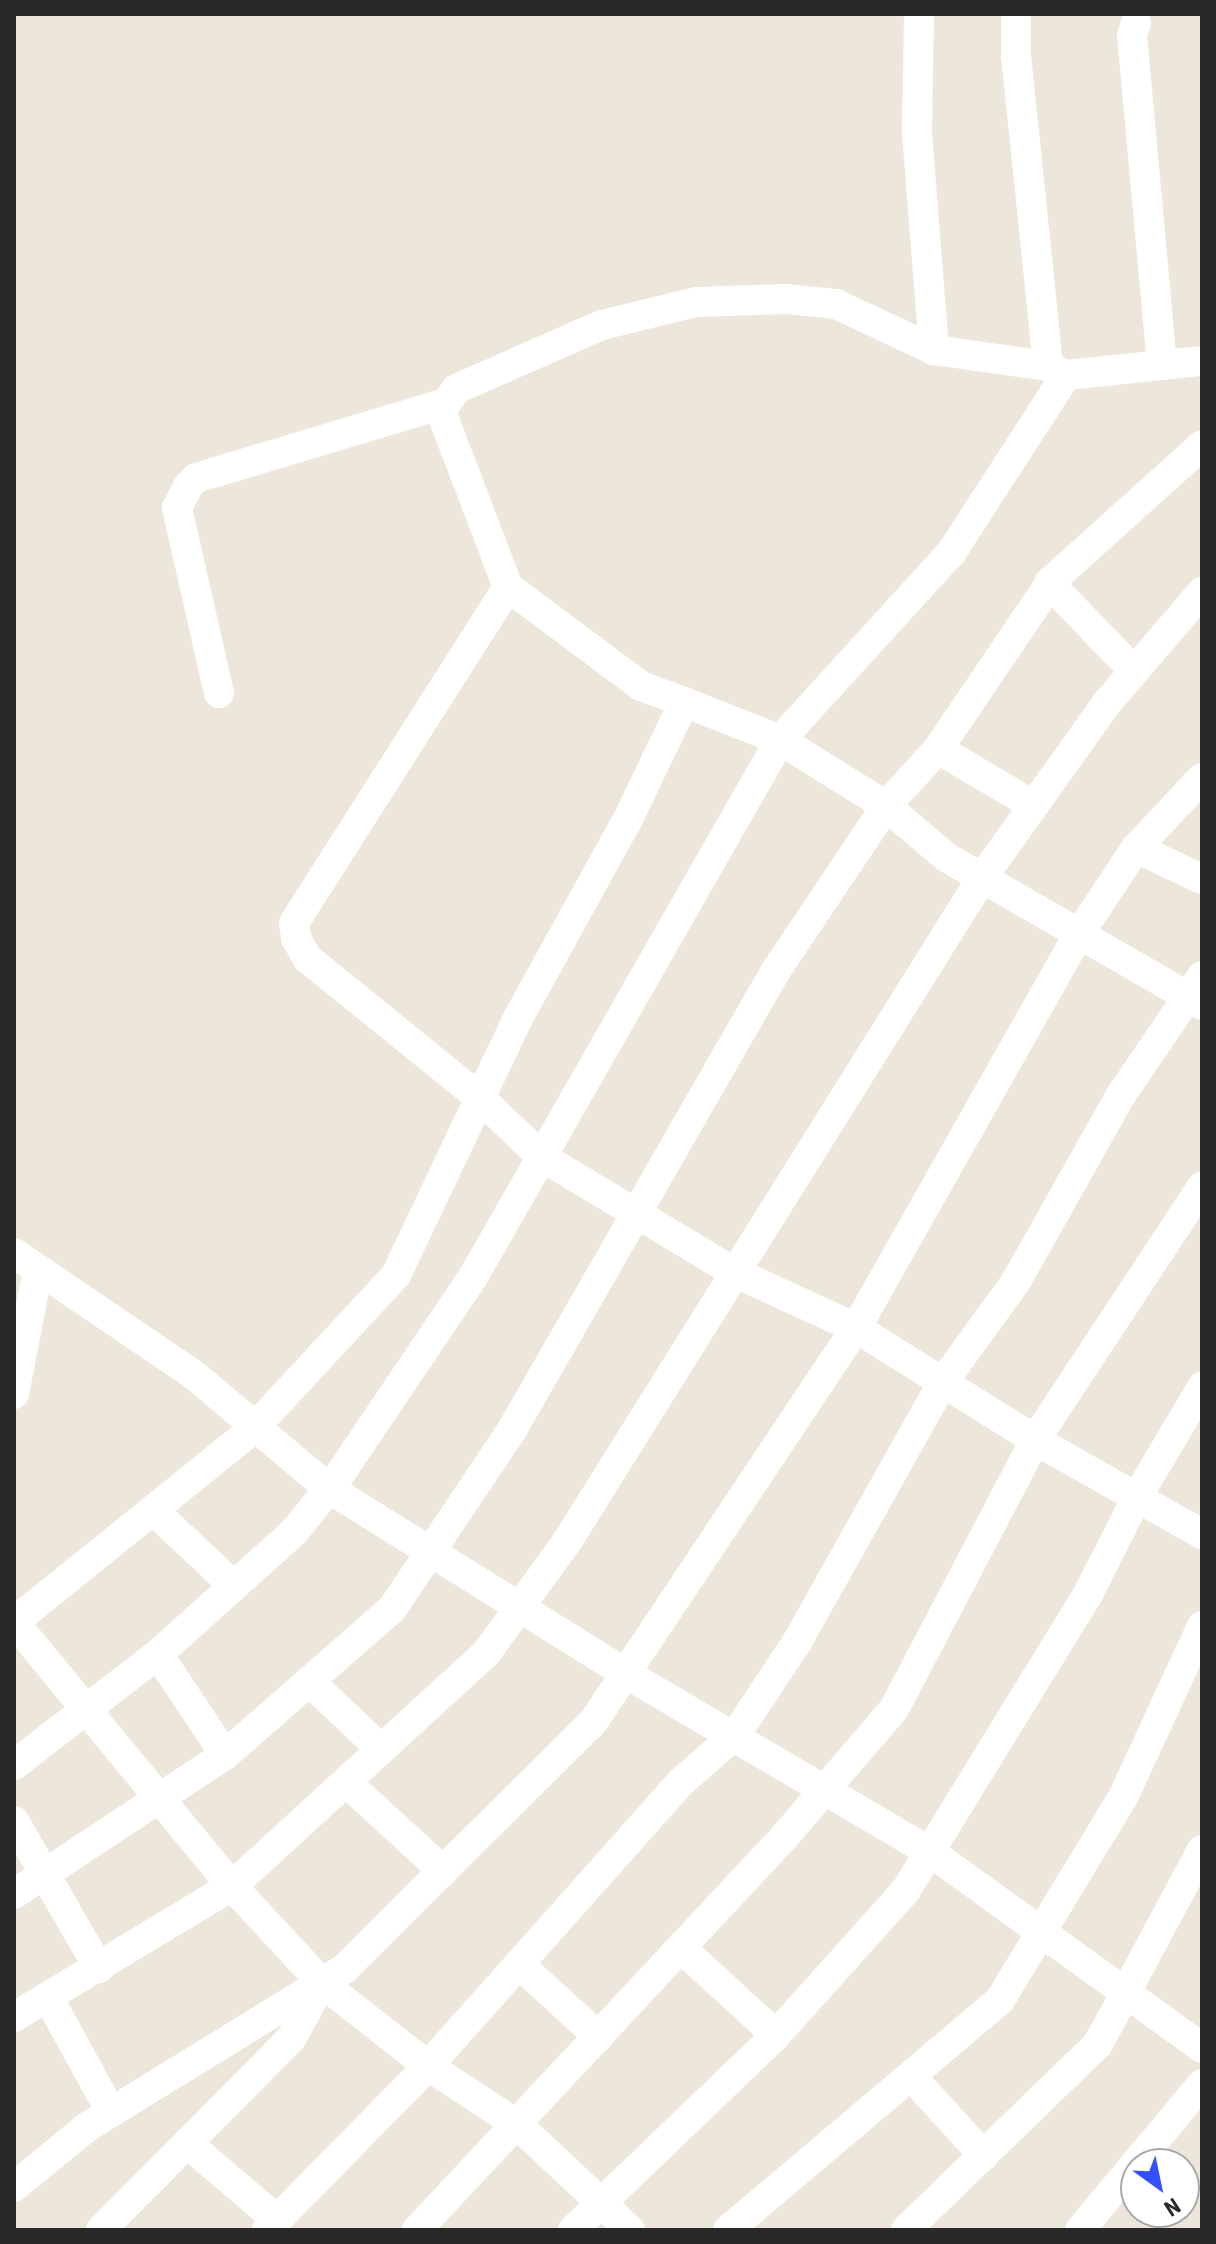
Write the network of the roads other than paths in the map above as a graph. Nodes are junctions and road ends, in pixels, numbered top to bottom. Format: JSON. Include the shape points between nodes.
{"nodes":[{"id":1,"x":919,"y":14,"type":"edge"},
{"id":2,"x":1016,"y":14,"type":"edge"},
{"id":3,"x":1136,"y":23,"type":"dead end"},
{"id":4,"x":934,"y":350,"type":"junction"},
{"id":5,"x":1202,"y":361,"type":"edge"},
{"id":6,"x":1162,"y":365,"type":"junction"},
{"id":7,"x":1057,"y":370,"type":"junction"},
{"id":8,"x":443,"y":404,"type":"junction"},
{"id":9,"x":1202,"y":445,"type":"edge"},
{"id":10,"x":1049,"y":585,"type":"junction"},
{"id":11,"x":508,"y":587,"type":"junction"},
{"id":12,"x":1202,"y":592,"type":"edge"},
{"id":13,"x":1134,"y":671,"type":"junction"},
{"id":14,"x":219,"y":693,"type":"dead end"},
{"id":15,"x":684,"y":702,"type":"junction"},
{"id":16,"x":780,"y":740,"type":"junction"},
{"id":17,"x":938,"y":749,"type":"junction"},
{"id":18,"x":1202,"y":778,"type":"edge"},
{"id":19,"x":1033,"y":805,"type":"junction"},
{"id":20,"x":886,"y":806,"type":"junction"},
{"id":21,"x":1136,"y":848,"type":"junction"},
{"id":22,"x":982,"y":878,"type":"junction"},
{"id":23,"x":1202,"y":879,"type":"edge"},
{"id":24,"x":1079,"y":934,"type":"junction"},
{"id":25,"x":1197,"y":992,"type":"edge"},
{"id":26,"x":481,"y":1099,"type":"junction"},
{"id":27,"x":542,"y":1157,"type":"junction"},
{"id":28,"x":1202,"y":1187,"type":"edge"},
{"id":29,"x":639,"y":1213,"type":"junction"},
{"id":30,"x":26,"y":1261,"type":"edge"},
{"id":31,"x":734,"y":1272,"type":"junction"},
{"id":32,"x":856,"y":1328,"type":"junction"},
{"id":33,"x":943,"y":1382,"type":"junction"},
{"id":34,"x":1202,"y":1387,"type":"edge"},
{"id":35,"x":14,"y":1394,"type":"edge"},
{"id":36,"x":254,"y":1428,"type":"junction"},
{"id":37,"x":1035,"y":1440,"type":"junction"},
{"id":38,"x":328,"y":1488,"type":"junction"},
{"id":39,"x":1137,"y":1497,"type":"junction"},
{"id":40,"x":153,"y":1510,"type":"junction"},
{"id":41,"x":1202,"y":1534,"type":"edge"},
{"id":42,"x":427,"y":1550,"type":"junction"},
{"id":43,"x":234,"y":1586,"type":"junction"},
{"id":44,"x":519,"y":1606,"type":"junction"},
{"id":45,"x":14,"y":1622,"type":"edge"},
{"id":46,"x":1202,"y":1626,"type":"edge"},
{"id":47,"x":158,"y":1654,"type":"junction"},
{"id":48,"x":625,"y":1673,"type":"junction"},
{"id":49,"x":309,"y":1681,"type":"junction"},
{"id":50,"x":88,"y":1713,"type":"junction"},
{"id":51,"x":736,"y":1734,"type":"junction"},
{"id":52,"x":381,"y":1749,"type":"junction"},
{"id":53,"x":225,"y":1755,"type":"junction"},
{"id":54,"x":14,"y":1765,"type":"edge"},
{"id":55,"x":346,"y":1782,"type":"junction"},
{"id":56,"x":823,"y":1792,"type":"junction"},
{"id":57,"x":159,"y":1797,"type":"junction"},
{"id":58,"x":14,"y":1821,"type":"edge"},
{"id":59,"x":1202,"y":1850,"type":"edge"},
{"id":60,"x":929,"y":1851,"type":"junction"},
{"id":61,"x":45,"y":1869,"type":"junction"},
{"id":62,"x":443,"y":1871,"type":"junction"},
{"id":63,"x":232,"y":1886,"type":"junction"},
{"id":64,"x":14,"y":1894,"type":"edge"},
{"id":65,"x":1041,"y":1931,"type":"junction"},
{"id":66,"x":681,"y":1948,"type":"junction"},
{"id":67,"x":519,"y":1964,"type":"junction"},
{"id":68,"x":99,"y":1968,"type":"junction"},
{"id":69,"x":322,"y":1983,"type":"junction"},
{"id":70,"x":1123,"y":1990,"type":"junction"},
{"id":71,"x":48,"y":1997,"type":"junction"},
{"id":72,"x":14,"y":2017,"type":"edge"},
{"id":73,"x":776,"y":2035,"type":"junction"},
{"id":74,"x":599,"y":2037,"type":"junction"},
{"id":75,"x":1202,"y":2048,"type":"edge"},
{"id":76,"x":428,"y":2066,"type":"junction"},
{"id":77,"x":911,"y":2076,"type":"junction"},
{"id":78,"x":1202,"y":2084,"type":"edge"},
{"id":79,"x":111,"y":2112,"type":"junction"},
{"id":80,"x":518,"y":2125,"type":"junction"},
{"id":81,"x":187,"y":2143,"type":"junction"},
{"id":82,"x":984,"y":2156,"type":"junction"},
{"id":83,"x":14,"y":2187,"type":"edge"},
{"id":84,"x":603,"y":2205,"type":"junction"},
{"id":85,"x":272,"y":2225,"type":"edge"},
{"id":86,"x":101,"y":2230,"type":"edge"},
{"id":87,"x":417,"y":2230,"type":"edge"},
{"id":88,"x":573,"y":2230,"type":"edge"},
{"id":89,"x":630,"y":2230,"type":"edge"},
{"id":90,"x":728,"y":2230,"type":"edge"},
{"id":91,"x":906,"y":2230,"type":"edge"},
{"id":92,"x":1080,"y":2230,"type":"edge"}],
"edges":[{"from":1,"to":4,"type":"street","via":[[920,187]]},
{"from":2,"to":7,"type":"street","via":[[1016,55]]},
{"from":3,"to":6,"type":"street","via":[[1132,35]]},
{"from":4,"to":7,"type":"street"},
{"from":4,"to":8,"type":"street","via":[[836,304],[786,299],[696,302],[602,325],[456,389]]},
{"from":5,"to":6,"type":"street"},
{"from":6,"to":7,"type":"street"},
{"from":7,"to":16,"type":"street","via":[[951,553]]},
{"from":8,"to":11,"type":"street"},
{"from":8,"to":14,"type":"street","via":[[196,478],[188,486],[177,508]]},
{"from":9,"to":10,"type":"street"},
{"from":10,"to":13,"type":"street"},
{"from":10,"to":17,"type":"street"},
{"from":11,"to":15,"type":"street","via":[[641,686]]},
{"from":11,"to":26,"type":"street","via":[[294,923],[307,958]]},
{"from":12,"to":13,"type":"street"},
{"from":13,"to":19,"type":"street"},
{"from":15,"to":16,"type":"street"},
{"from":15,"to":26,"type":"street"},
{"from":16,"to":20,"type":"street"},
{"from":16,"to":27,"type":"street"},
{"from":17,"to":19,"type":"street"},
{"from":17,"to":20,"type":"street"},
{"from":18,"to":21,"type":"street"},
{"from":19,"to":22,"type":"street"},
{"from":20,"to":22,"type":"street","via":[[946,857]]},
{"from":20,"to":29,"type":"street","via":[[775,972]]},
{"from":21,"to":23,"type":"street"},
{"from":21,"to":24,"type":"street"},
{"from":22,"to":24,"type":"street"},
{"from":22,"to":31,"type":"street"},
{"from":24,"to":25,"type":"street"},
{"from":24,"to":32,"type":"street"},
{"from":25,"to":33,"type":"street","via":[[1121,1095],[1015,1283]]},
{"from":26,"to":27,"type":"street"},
{"from":26,"to":36,"type":"street","via":[[396,1275]]},
{"from":27,"to":29,"type":"street"},
{"from":27,"to":38,"type":"street","via":[[473,1277]]},
{"from":28,"to":37,"type":"street"},
{"from":29,"to":31,"type":"street"},
{"from":29,"to":42,"type":"street","via":[[513,1428]]},
{"from":30,"to":35,"type":"street"},
{"from":30,"to":36,"type":"street","via":[[193,1374]]},
{"from":31,"to":32,"type":"street"},
{"from":31,"to":44,"type":"street","via":[[568,1540]]},
{"from":32,"to":33,"type":"street"},
{"from":32,"to":48,"type":"street"},
{"from":33,"to":37,"type":"street"},
{"from":33,"to":51,"type":"street","via":[[797,1642]]},
{"from":34,"to":39,"type":"street"},
{"from":36,"to":38,"type":"street"},
{"from":36,"to":40,"type":"street"},
{"from":37,"to":39,"type":"street"},
{"from":37,"to":56,"type":"street","via":[[894,1709]]},
{"from":38,"to":42,"type":"street"},
{"from":38,"to":43,"type":"street","via":[[294,1532]]},
{"from":39,"to":41,"type":"street"},
{"from":39,"to":60,"type":"street","via":[[1089,1592]]},
{"from":40,"to":43,"type":"street"},
{"from":40,"to":45,"type":"street"},
{"from":42,"to":44,"type":"street"},
{"from":42,"to":49,"type":"street","via":[[392,1609]]},
{"from":43,"to":47,"type":"street"},
{"from":44,"to":48,"type":"street"},
{"from":44,"to":52,"type":"street","via":[[487,1652]]},
{"from":45,"to":50,"type":"street"},
{"from":46,"to":65,"type":"street","via":[[1124,1795]]},
{"from":47,"to":50,"type":"street"},
{"from":47,"to":53,"type":"street"},
{"from":48,"to":51,"type":"street"},
{"from":48,"to":62,"type":"street","via":[[593,1722]]},
{"from":49,"to":52,"type":"street"},
{"from":49,"to":53,"type":"street"},
{"from":50,"to":54,"type":"street"},
{"from":50,"to":57,"type":"street"},
{"from":51,"to":56,"type":"street"},
{"from":51,"to":67,"type":"street","via":[[680,1783]]},
{"from":52,"to":55,"type":"street"},
{"from":53,"to":57,"type":"street"},
{"from":55,"to":62,"type":"street"},
{"from":55,"to":63,"type":"street"},
{"from":56,"to":60,"type":"street"},
{"from":56,"to":66,"type":"street"},
{"from":57,"to":61,"type":"street"},
{"from":57,"to":63,"type":"street"},
{"from":58,"to":61,"type":"street"},
{"from":59,"to":70,"type":"street"},
{"from":60,"to":65,"type":"street"},
{"from":60,"to":73,"type":"street","via":[[887,1912]]},
{"from":61,"to":64,"type":"street"},
{"from":61,"to":68,"type":"street"},
{"from":62,"to":69,"type":"street","via":[[344,1969]]},
{"from":63,"to":68,"type":"street"},
{"from":63,"to":69,"type":"street"},
{"from":65,"to":70,"type":"street"},
{"from":65,"to":77,"type":"street","via":[[1000,2000]]},
{"from":66,"to":73,"type":"street"},
{"from":66,"to":74,"type":"street"},
{"from":67,"to":74,"type":"street"},
{"from":67,"to":76,"type":"street"},
{"from":68,"to":71,"type":"street"},
{"from":69,"to":76,"type":"street"},
{"from":69,"to":79,"type":"street"},
{"from":69,"to":81,"type":"street","via":[[291,2039]]},
{"from":70,"to":75,"type":"street"},
{"from":70,"to":82,"type":"street","via":[[1098,2044]]},
{"from":71,"to":72,"type":"street"},
{"from":71,"to":79,"type":"street"},
{"from":73,"to":84,"type":"street"},
{"from":74,"to":80,"type":"street"},
{"from":76,"to":80,"type":"street"},
{"from":76,"to":85,"type":"street"},
{"from":77,"to":82,"type":"street"},
{"from":77,"to":90,"type":"street"},
{"from":78,"to":92,"type":"street"},
{"from":79,"to":83,"type":"street"},
{"from":80,"to":84,"type":"street"},
{"from":80,"to":87,"type":"street"},
{"from":81,"to":85,"type":"street"},
{"from":81,"to":86,"type":"street"},
{"from":82,"to":91,"type":"street"},
{"from":84,"to":88,"type":"street"},
{"from":84,"to":89,"type":"street"}]}
